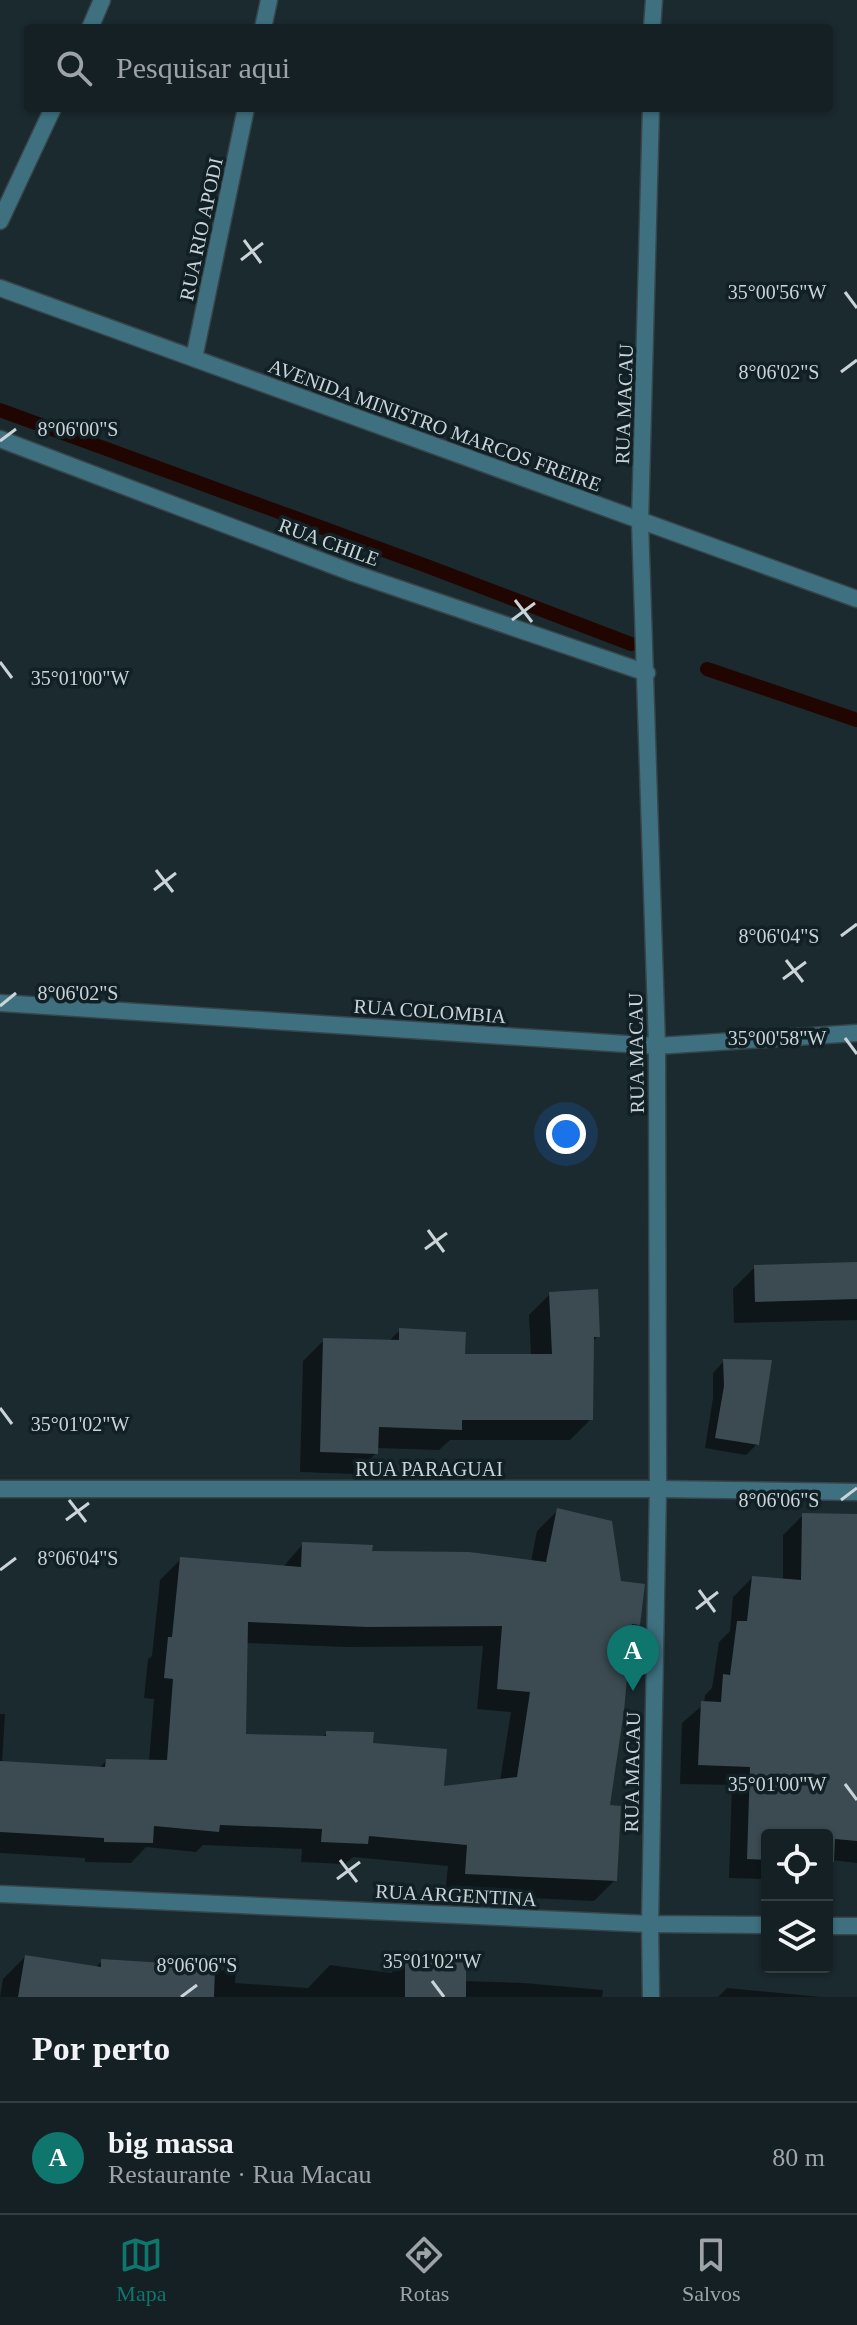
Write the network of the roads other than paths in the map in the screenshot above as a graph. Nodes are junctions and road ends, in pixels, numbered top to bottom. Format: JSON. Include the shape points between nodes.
{"nodes":[{"id":1,"x":102,"y":0,"type":"edge"},
{"id":2,"x":269,"y":0,"type":"edge"},
{"id":3,"x":654,"y":0,"type":"edge"},
{"id":4,"x":92,"y":24,"type":"edge"},
{"id":5,"x":264,"y":24,"type":"edge"},
{"id":6,"x":652,"y":24,"type":"edge"},
{"id":7,"x":51,"y":112,"type":"edge"},
{"id":8,"x":245,"y":112,"type":"edge"},
{"id":9,"x":651,"y":112,"type":"edge"},
{"id":10,"x":0,"y":221,"type":"edge"},
{"id":11,"x":0,"y":288,"type":"edge"},
{"id":12,"x":194,"y":358,"type":"junction"},
{"id":13,"x":0,"y":439,"type":"edge"},
{"id":14,"x":640,"y":522,"type":"junction"},
{"id":15,"x":857,"y":599,"type":"edge"},
{"id":16,"x":647,"y":673,"type":"junction"},
{"id":17,"x":0,"y":1003,"type":"edge"},
{"id":18,"x":857,"y":1033,"type":"edge"},
{"id":19,"x":657,"y":1046,"type":"junction"},
{"id":20,"x":0,"y":1489,"type":"edge"},
{"id":21,"x":658,"y":1489,"type":"junction"},
{"id":22,"x":857,"y":1492,"type":"edge"},
{"id":23,"x":0,"y":1894,"type":"edge"},
{"id":24,"x":650,"y":1924,"type":"junction"},
{"id":25,"x":761,"y":1925,"type":"edge"},
{"id":26,"x":833,"y":1926,"type":"edge"},
{"id":27,"x":857,"y":1926,"type":"edge"},
{"id":28,"x":651,"y":1997,"type":"edge"}],
"edges":[{"from":1,"to":4,"type":"street"},
{"from":2,"to":5,"type":"street"},
{"from":3,"to":6,"type":"street"},
{"from":7,"to":10,"type":"street"},
{"from":8,"to":12,"type":"street","name":"RUA RIO APODI"},
{"from":9,"to":14,"type":"street","name":"RUA MACAU"},
{"from":11,"to":12,"type":"street","name":"AVENIDA MINISTRO MARCOS FREIRE"},
{"from":12,"to":14,"type":"street","name":"AVENIDA MINISTRO MARCOS FREIRE"},
{"from":13,"to":16,"type":"street","name":"RUA CHILE","via":[[353,573]]},
{"from":14,"to":15,"type":"street","name":"AVENIDA MINISTRO MARCOS FREIRE"},
{"from":14,"to":16,"type":"street","name":"RUA MACAU"},
{"from":16,"to":19,"type":"street","name":"RUA MACAU"},
{"from":17,"to":19,"type":"street","name":"RUA COLOMBIA"},
{"from":18,"to":19,"type":"street","name":"RUA COLOMBIA"},
{"from":19,"to":21,"type":"street","name":"RUA MACAU"},
{"from":20,"to":21,"type":"street","name":"RUA PARAGUAI"},
{"from":21,"to":22,"type":"street","name":"RUA PARAGUAI"},
{"from":21,"to":24,"type":"street","name":"RUA MACAU"},
{"from":23,"to":24,"type":"street","name":"RUA ARGENTINA"},
{"from":24,"to":25,"type":"street","name":"RUA ARGENTINA"},
{"from":24,"to":28,"type":"street","name":"RUA MACAU"},
{"from":26,"to":27,"type":"street"}]}
